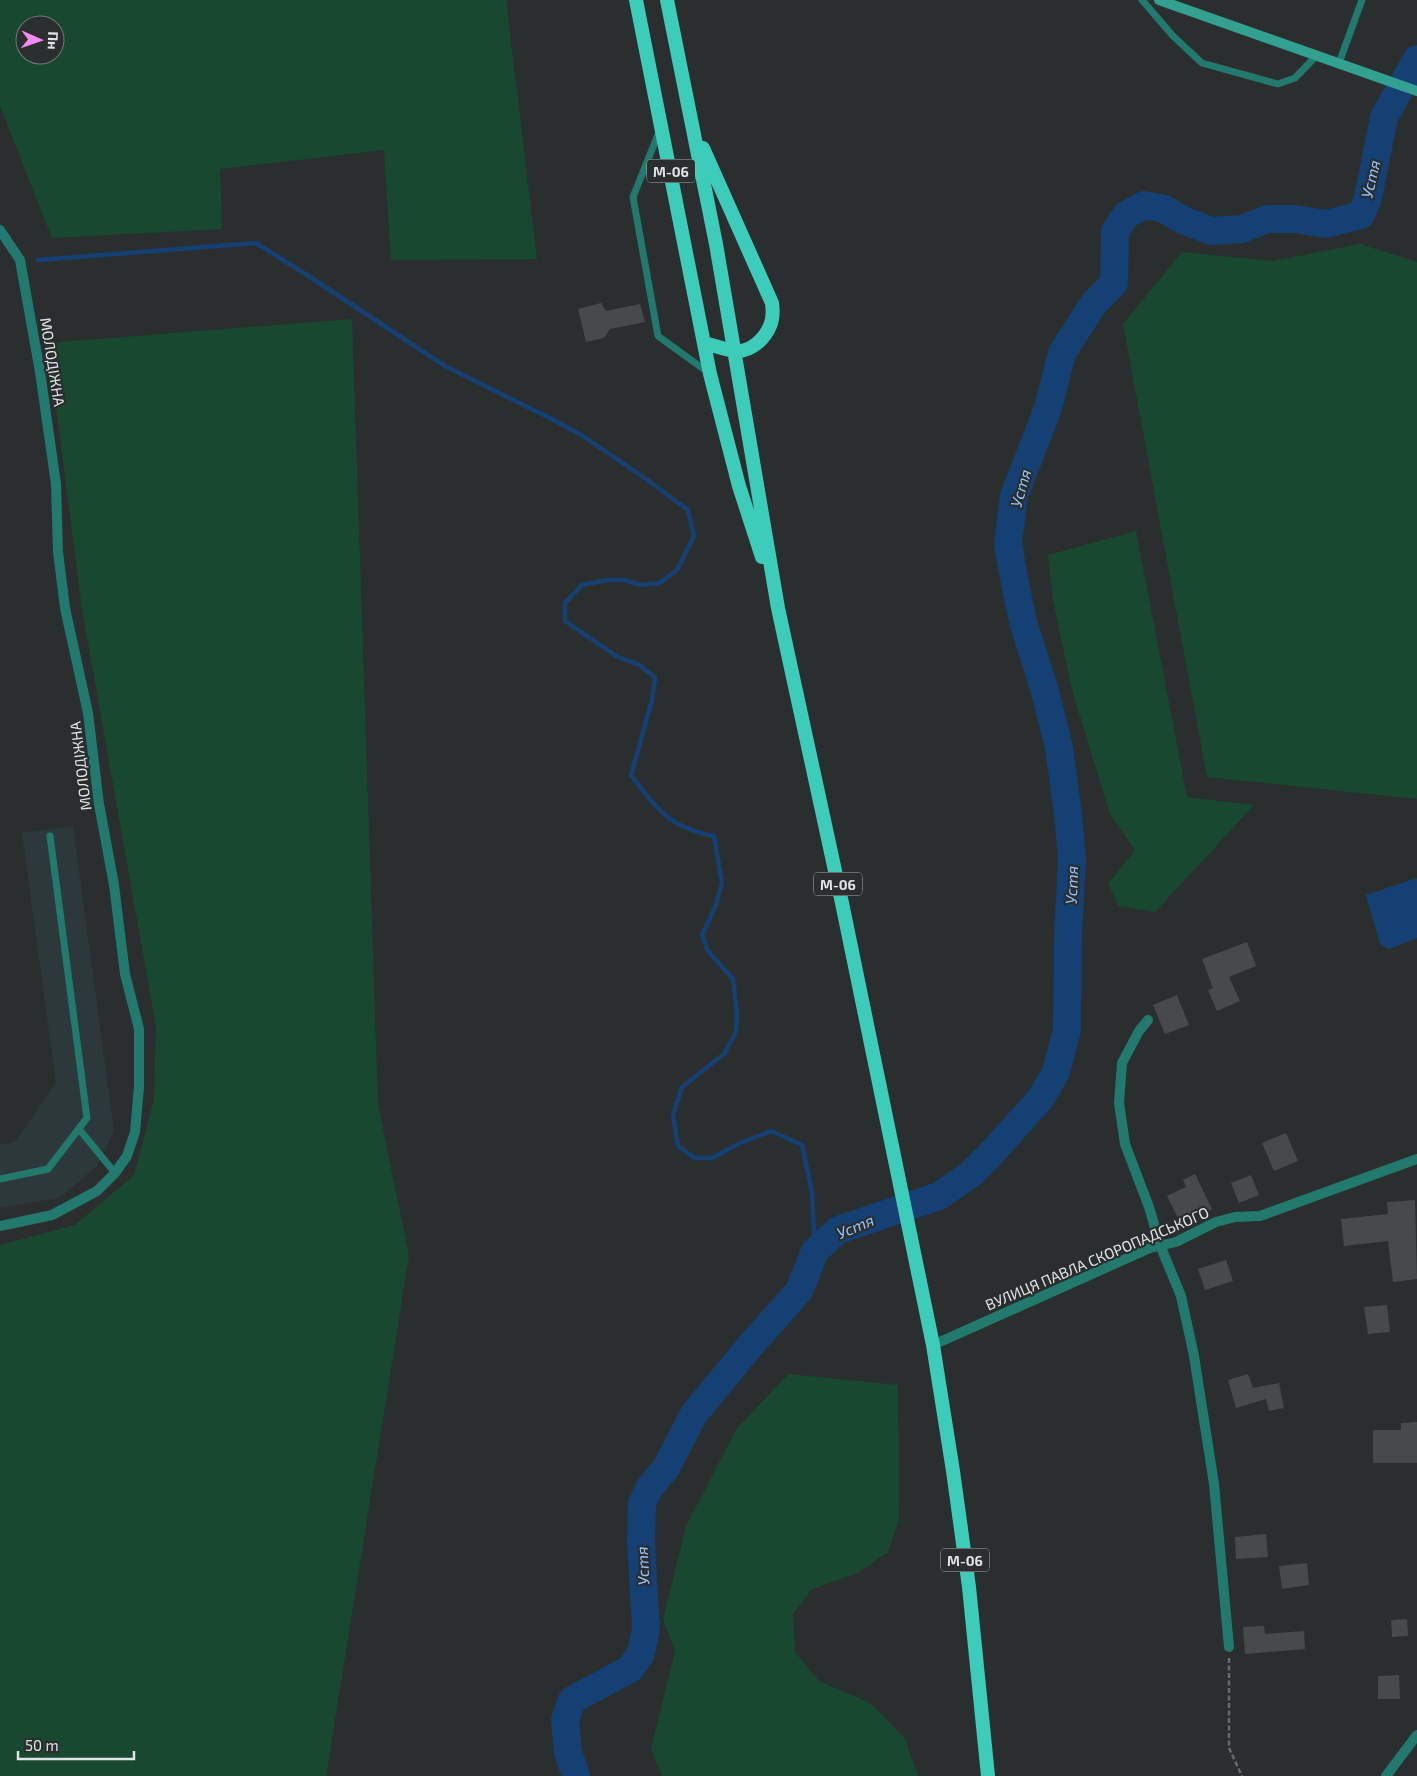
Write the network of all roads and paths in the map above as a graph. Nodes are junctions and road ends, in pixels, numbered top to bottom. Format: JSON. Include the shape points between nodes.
{"nodes":[{"id":1,"x":636,"y":0,"type":"edge"},
{"id":2,"x":667,"y":0,"type":"edge"},
{"id":3,"x":1142,"y":0,"type":"edge"},
{"id":4,"x":1159,"y":0,"type":"edge"},
{"id":5,"x":1362,"y":0,"type":"edge"},
{"id":6,"x":1317,"y":55,"type":"junction"},
{"id":7,"x":1340,"y":63,"type":"junction"},
{"id":8,"x":1417,"y":91,"type":"edge"},
{"id":9,"x":662,"y":124,"type":"junction"},
{"id":10,"x":693,"y":126,"type":"junction"},
{"id":11,"x":0,"y":230,"type":"edge"},
{"id":12,"x":704,"y":342,"type":"junction"},
{"id":13,"x":734,"y":350,"type":"junction"},
{"id":14,"x":710,"y":374,"type":"junction"},
{"id":15,"x":778,"y":608,"type":"junction"},
{"id":16,"x":50,"y":836,"type":"dead end"},
{"id":17,"x":1148,"y":1020,"type":"dead end"},
{"id":18,"x":79,"y":1129,"type":"junction"},
{"id":19,"x":1417,"y":1159,"type":"edge"},
{"id":20,"x":115,"y":1174,"type":"junction"},
{"id":21,"x":0,"y":1179,"type":"edge"},
{"id":22,"x":0,"y":1226,"type":"edge"},
{"id":23,"x":1160,"y":1246,"type":"junction"},
{"id":24,"x":933,"y":1345,"type":"junction"},
{"id":25,"x":1229,"y":1647,"type":"joint"},
{"id":26,"x":1417,"y":1735,"type":"edge"},
{"id":27,"x":988,"y":1776,"type":"edge"},
{"id":28,"x":1242,"y":1776,"type":"edge"},
{"id":29,"x":1386,"y":1776,"type":"edge"}],
"edges":[{"from":1,"to":9,"type":"highway","number":"М-06"},
{"from":2,"to":10,"type":"highway","number":"М-06"},
{"from":3,"to":6,"type":"lane","via":[[1202,63],[1278,84],[1295,78]]},
{"from":4,"to":6,"type":"main road"},
{"from":5,"to":7,"type":"lane"},
{"from":6,"to":7,"type":"main road"},
{"from":7,"to":8,"type":"main road"},
{"from":9,"to":12,"type":"highway","number":"М-06"},
{"from":9,"to":14,"type":"lane","via":[[633,197],[658,336]]},
{"from":10,"to":13,"type":"highway","number":"М-06"},
{"from":10,"to":13,"type":"highway","via":[[772,303],[770,326],[756,345]]},
{"from":11,"to":20,"type":"street","name":"МОЛОДІЖНА","via":[[20,260],[40,372],[56,484],[58,552],[65,608],[88,712],[99,804],[138,1029],[139,1087],[135,1132],[127,1156]]},
{"from":12,"to":13,"type":"highway"},
{"from":12,"to":14,"type":"highway","number":"М-06"},
{"from":13,"to":15,"type":"highway","number":"М-06"},
{"from":14,"to":15,"type":"highway","number":"М-06","via":[[739,486]]},
{"from":15,"to":24,"type":"highway","number":"М-06"},
{"from":16,"to":18,"type":"lane","via":[[88,1118]]},
{"from":17,"to":23,"type":"street","via":[[1122,1063],[1119,1103],[1125,1144]]},
{"from":18,"to":20,"type":"lane"},
{"from":18,"to":21,"type":"lane","via":[[48,1169]]},
{"from":19,"to":23,"type":"street","name":"ВУЛИЦЯ ПАВЛА СКОРОПАДСЬКОГО","via":[[1260,1216],[1216,1222],[1176,1242]]},
{"from":20,"to":22,"type":"street","name":"МОЛОДІЖНА","via":[[97,1191],[52,1215]]},
{"from":23,"to":24,"type":"street","name":"ВУЛИЦЯ ПАВЛА СКОРОПАДСЬКОГО"},
{"from":23,"to":25,"type":"street","via":[[1180,1296],[1194,1356],[1214,1484]]},
{"from":24,"to":27,"type":"highway","number":"М-06","via":[[969,1587]]},
{"from":25,"to":28,"type":"path","via":[[1229,1748]]},
{"from":26,"to":29,"type":"street"}]}
